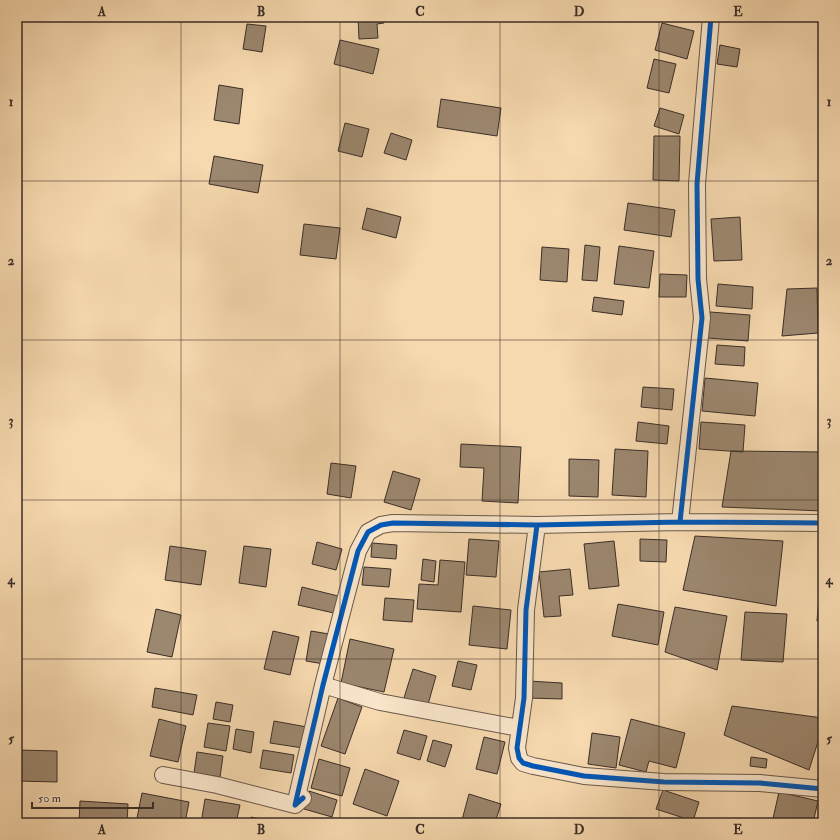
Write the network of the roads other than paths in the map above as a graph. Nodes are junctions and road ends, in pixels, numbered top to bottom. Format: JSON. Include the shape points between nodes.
{"nodes":[{"id":1,"x":711,"y":17,"type":"edge"},
{"id":2,"x":680,"y":522,"type":"junction"},
{"id":3,"x":823,"y":523,"type":"edge"},
{"id":4,"x":536,"y":525,"type":"junction"},
{"id":5,"x":324,"y":685,"type":"junction"},
{"id":6,"x":519,"y":728,"type":"junction"},
{"id":7,"x":163,"y":775,"type":"dead end"},
{"id":8,"x":823,"y":789,"type":"edge"}],
"edges":[{"from":1,"to":2,"type":"street","via":[[697,184],[698,278],[702,318]]},
{"from":2,"to":3,"type":"street"},
{"from":2,"to":4,"type":"street"},
{"from":4,"to":5,"type":"street","via":[[393,523],[381,525],[368,532],[358,551]]},
{"from":4,"to":6,"type":"street","via":[[526,610],[524,698]]},
{"from":5,"to":6,"type":"street","via":[[380,702]]},
{"from":5,"to":7,"type":"street","via":[[299,801]]},
{"from":6,"to":8,"type":"street","via":[[519,758],[523,763],[533,766],[616,779],[760,783]]}]}
